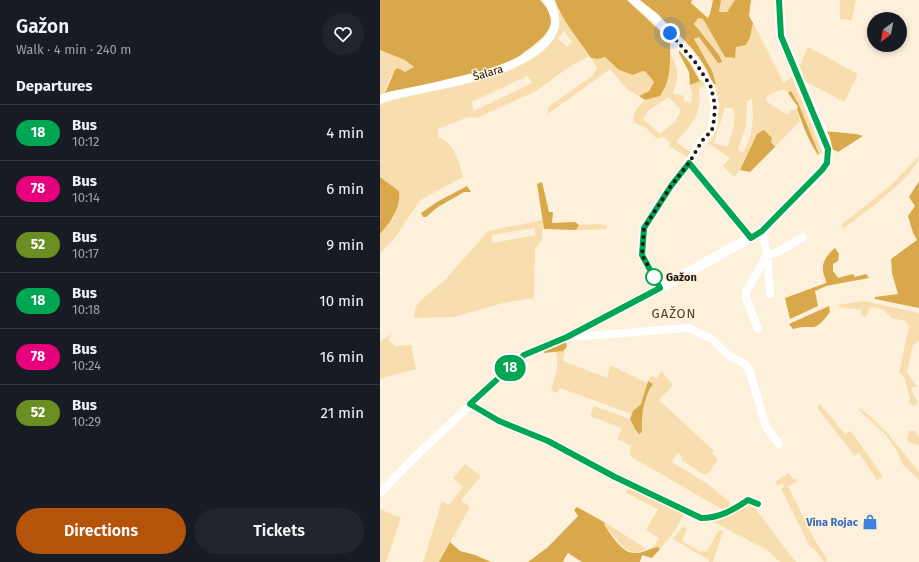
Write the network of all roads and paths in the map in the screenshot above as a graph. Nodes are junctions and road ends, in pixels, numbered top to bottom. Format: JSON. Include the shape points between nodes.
{"nodes":[{"id":1,"x":548,"y":0,"type":"edge"},
{"id":2,"x":633,"y":0,"type":"edge"},
{"id":3,"x":779,"y":0,"type":"edge"},
{"id":4,"x":380,"y":100,"type":"edge"},
{"id":5,"x":689,"y":163,"type":"junction"},
{"id":6,"x":762,"y":231,"type":"junction"},
{"id":7,"x":803,"y":237,"type":"dead end"},
{"id":8,"x":751,"y":238,"type":"junction"},
{"id":9,"x":767,"y":255,"type":"junction"},
{"id":10,"x":660,"y":288,"type":"junction"},
{"id":11,"x":770,"y":294,"type":"dead end"},
{"id":12,"x":758,"y":329,"type":"dead end"},
{"id":13,"x":567,"y":337,"type":"junction"},
{"id":14,"x":470,"y":404,"type":"junction"},
{"id":15,"x":779,"y":444,"type":"dead end"},
{"id":16,"x":380,"y":493,"type":"edge"},
{"id":17,"x":758,"y":504,"type":"dead end"}],
"edges":[{"from":1,"to":4,"type":"street","name":"Šalara","via":[[555,26],[548,39],[528,56],[507,68],[474,78]]},
{"from":2,"to":5,"type":"street","via":[[655,17],[678,41],[711,87],[715,105],[712,130]]},
{"from":3,"to":6,"type":"street","via":[[781,36],[824,139],[828,157],[822,170]]},
{"from":5,"to":8,"type":"street"},
{"from":5,"to":10,"type":"street","via":[[644,228],[642,255]]},
{"from":6,"to":8,"type":"street"},
{"from":6,"to":9,"type":"street"},
{"from":7,"to":9,"type":"street","via":[[778,252]]},
{"from":8,"to":10,"type":"street"},
{"from":9,"to":11,"type":"street"},
{"from":9,"to":12,"type":"street","via":[[746,292]]},
{"from":10,"to":13,"type":"street"},
{"from":13,"to":14,"type":"street","via":[[524,355]]},
{"from":13,"to":15,"type":"street","via":[[690,328],[712,339],[729,356],[744,363],[749,369],[766,427]]},
{"from":14,"to":16,"type":"street"},
{"from":14,"to":17,"type":"street","via":[[499,421],[548,441],[615,477],[701,518],[714,518],[748,500]]}]}
